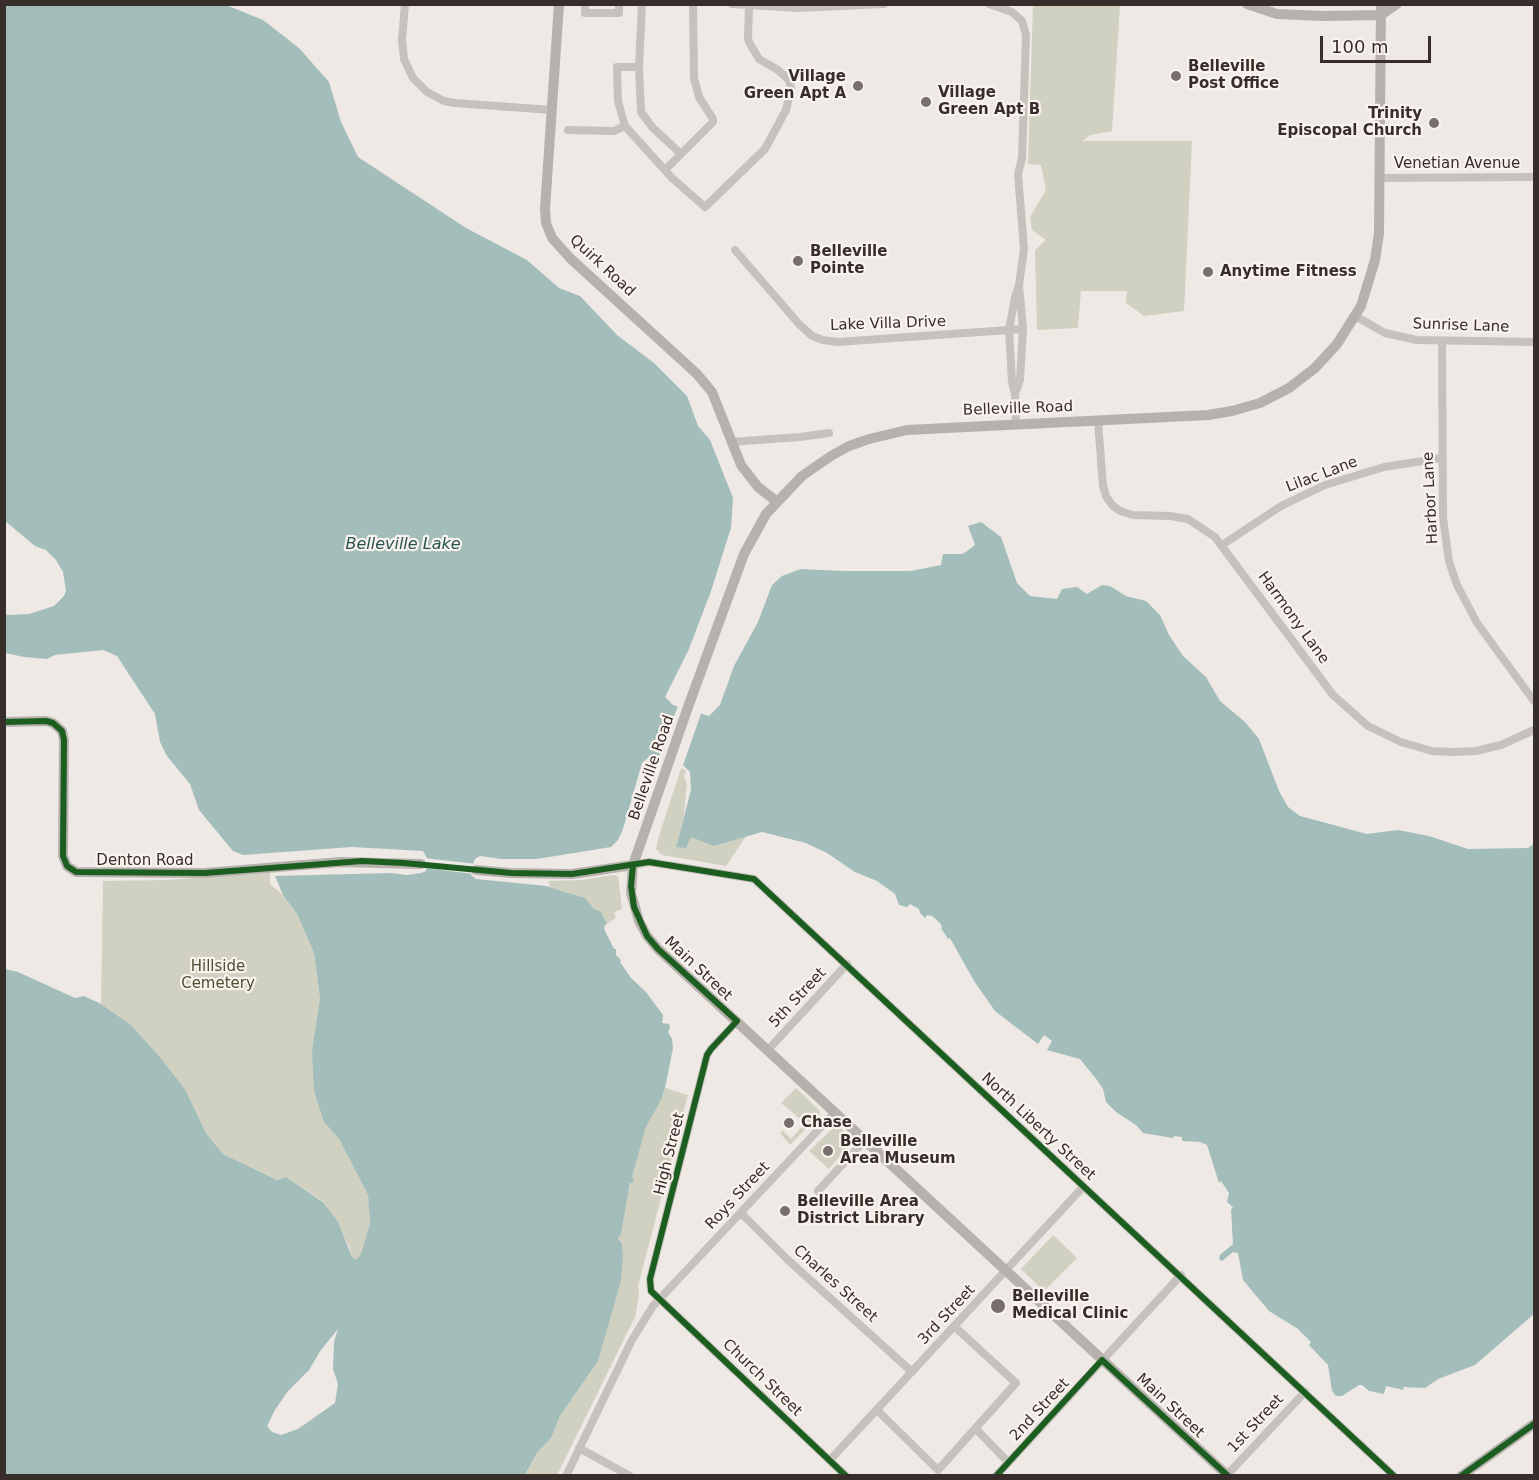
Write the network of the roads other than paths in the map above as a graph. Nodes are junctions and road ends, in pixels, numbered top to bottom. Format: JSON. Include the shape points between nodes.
{"nodes":[{"id":1,"x":405,"y":4,"type":"edge"},
{"id":2,"x":558,"y":4,"type":"edge"},
{"id":3,"x":585,"y":4,"type":"edge"},
{"id":4,"x":619,"y":4,"type":"edge"},
{"id":5,"x":642,"y":4,"type":"edge"},
{"id":6,"x":693,"y":4,"type":"edge"},
{"id":7,"x":732,"y":4,"type":"edge"},
{"id":8,"x":884,"y":4,"type":"edge"},
{"id":9,"x":989,"y":4,"type":"edge"},
{"id":10,"x":1247,"y":4,"type":"edge"},
{"id":11,"x":1397,"y":4,"type":"edge"},
{"id":12,"x":774,"y":6,"type":"edge"},
{"id":13,"x":749,"y":7,"type":"junction"},
{"id":14,"x":1381,"y":10,"type":"edge"},
{"id":15,"x":639,"y":67,"type":"junction"},
{"id":16,"x":552,"y":110,"type":"junction"},
{"id":17,"x":625,"y":126,"type":"junction"},
{"id":18,"x":568,"y":130,"type":"dead end"},
{"id":19,"x":680,"y":153,"type":"junction"},
{"id":20,"x":665,"y":170,"type":"junction"},
{"id":21,"x":1534,"y":177,"type":"edge"},
{"id":22,"x":1380,"y":178,"type":"junction"},
{"id":23,"x":735,"y":250,"type":"dead end"},
{"id":24,"x":1019,"y":285,"type":"junction"},
{"id":25,"x":1355,"y":316,"type":"junction"},
{"id":26,"x":1023,"y":329,"type":"junction"},
{"id":27,"x":1009,"y":330,"type":"junction"},
{"id":28,"x":1442,"y":341,"type":"junction"},
{"id":29,"x":1534,"y":342,"type":"edge"},
{"id":30,"x":1015,"y":394,"type":"junction"},
{"id":31,"x":1098,"y":421,"type":"junction"},
{"id":32,"x":1016,"y":425,"type":"junction"},
{"id":33,"x":829,"y":433,"type":"dead end"},
{"id":34,"x":731,"y":442,"type":"junction"},
{"id":35,"x":1442,"y":458,"type":"junction"},
{"id":36,"x":776,"y":501,"type":"junction"},
{"id":37,"x":1222,"y":545,"type":"junction"},
{"id":38,"x":1534,"y":701,"type":"edge"},
{"id":39,"x":4,"y":722,"type":"edge"},
{"id":40,"x":1534,"y":730,"type":"edge"},
{"id":41,"x":421,"y":864,"type":"dead end"},
{"id":42,"x":633,"y":865,"type":"junction"},
{"id":43,"x":476,"y":870,"type":"dead end"},
{"id":44,"x":632,"y":900,"type":"joint"},
{"id":45,"x":847,"y":964,"type":"junction"},
{"id":46,"x":737,"y":1021,"type":"junction"},
{"id":47,"x":768,"y":1050,"type":"junction"},
{"id":48,"x":835,"y":1112,"type":"junction"},
{"id":49,"x":865,"y":1140,"type":"junction"},
{"id":50,"x":1083,"y":1187,"type":"junction"},
{"id":51,"x":818,"y":1191,"type":"dead end"},
{"id":52,"x":741,"y":1213,"type":"junction"},
{"id":53,"x":1007,"y":1270,"type":"junction"},
{"id":54,"x":1181,"y":1275,"type":"junction"},
{"id":55,"x":660,"y":1299,"type":"junction"},
{"id":56,"x":955,"y":1327,"type":"junction"},
{"id":57,"x":1102,"y":1360,"type":"junction"},
{"id":58,"x":912,"y":1372,"type":"junction"},
{"id":59,"x":1305,"y":1392,"type":"junction"},
{"id":60,"x":877,"y":1410,"type":"junction"},
{"id":61,"x":1534,"y":1424,"type":"edge"},
{"id":62,"x":976,"y":1430,"type":"junction"},
{"id":63,"x":579,"y":1448,"type":"junction"},
{"id":64,"x":830,"y":1460,"type":"junction"},
{"id":65,"x":1008,"y":1462,"type":"junction"},
{"id":66,"x":1227,"y":1475,"type":"edge"},
{"id":67,"x":566,"y":1476,"type":"edge"},
{"id":68,"x":630,"y":1476,"type":"edge"},
{"id":69,"x":846,"y":1476,"type":"edge"},
{"id":70,"x":996,"y":1476,"type":"edge"},
{"id":71,"x":1394,"y":1476,"type":"edge"},
{"id":72,"x":1461,"y":1476,"type":"edge"}],
"edges":[{"from":1,"to":16,"type":"street","via":[[404,59],[413,78],[427,92],[455,103]]},
{"from":2,"to":16,"type":"main road","name":"Quirk Road"},
{"from":3,"to":4,"type":"street","via":[[585,13],[619,13]]},
{"from":5,"to":15,"type":"street"},
{"from":6,"to":19,"type":"street","via":[[694,78],[699,97],[713,119]]},
{"from":7,"to":13,"type":"street"},
{"from":8,"to":12,"type":"street"},
{"from":9,"to":24,"type":"street","via":[[1012,12],[1022,21],[1026,35],[1022,158],[1018,174],[1024,249]]},
{"from":10,"to":14,"type":"main road","via":[[1291,16]]},
{"from":11,"to":14,"type":"main road"},
{"from":12,"to":13,"type":"street"},
{"from":13,"to":20,"type":"street","via":[[748,39],[756,55],[789,80],[786,110],[765,149],[705,207]]},
{"from":14,"to":22,"type":"main road","name":"Belleville Road"},
{"from":15,"to":17,"type":"street","via":[[617,67],[618,101]]},
{"from":15,"to":19,"type":"street","via":[[641,112]]},
{"from":16,"to":34,"type":"main road","name":"Quirk Road","via":[[545,209],[552,238],[697,374],[712,392]]},
{"from":17,"to":18,"type":"street","via":[[614,131]]},
{"from":17,"to":20,"type":"street"},
{"from":19,"to":20,"type":"street"},
{"from":21,"to":22,"type":"street","name":"Venetian Avenue"},
{"from":22,"to":25,"type":"main road","name":"Belleville Road","via":[[1375,260]]},
{"from":23,"to":27,"type":"street","name":"Lake Villa Drive","via":[[798,324],[823,340]]},
{"from":24,"to":26,"type":"street"},
{"from":24,"to":27,"type":"street"},
{"from":25,"to":28,"type":"street","name":"Sunrise Lane","via":[[1395,336]]},
{"from":25,"to":31,"type":"main road","name":"Belleville Road","via":[[1315,368],[1260,403],[1208,415]]},
{"from":26,"to":27,"type":"street","name":"Lake Villa Drive"},
{"from":26,"to":30,"type":"street","via":[[1020,380]]},
{"from":27,"to":30,"type":"street"},
{"from":28,"to":29,"type":"street","name":"Sunrise Lane"},
{"from":28,"to":35,"type":"street","name":"Harbor Lane"},
{"from":30,"to":32,"type":"street"},
{"from":31,"to":32,"type":"main road","name":"Belleville Road"},
{"from":31,"to":37,"type":"street","name":"Harmony Lane","via":[[1103,486],[1112,505],[1133,515],[1188,519]]},
{"from":32,"to":36,"type":"main road","name":"Belleville Road","via":[[907,430],[869,439],[816,465]]},
{"from":33,"to":34,"type":"street"},
{"from":34,"to":36,"type":"main road","name":"Quirk Road","via":[[748,477]]},
{"from":35,"to":37,"type":"street","name":"Lilac Lane","via":[[1384,467],[1325,485],[1281,506]]},
{"from":35,"to":38,"type":"street","name":"Harbor Lane","via":[[1444,533],[1457,585],[1477,623]]},
{"from":36,"to":42,"type":"main road","name":"Belleville Road","via":[[744,554]]},
{"from":37,"to":40,"type":"street","name":"Harmony Lane","via":[[1333,695],[1381,734],[1421,748],[1454,752],[1501,745]]},
{"from":39,"to":41,"type":"main road","name":"Denton Road","via":[[46,721],[62,731],[63,856],[67,866],[76,872],[205,873],[340,861]]},
{"from":42,"to":43,"type":"main road","via":[[572,874]]},
{"from":42,"to":44,"type":"main road","name":"Belleville Road"},
{"from":42,"to":45,"type":"street","name":"North Liberty Street","via":[[649,862],[754,879]]},
{"from":44,"to":46,"type":"main road","name":"Main Street","via":[[652,943]]},
{"from":45,"to":47,"type":"street","name":"5th Street"},
{"from":45,"to":50,"type":"street","name":"North Liberty Street"},
{"from":46,"to":47,"type":"main road","name":"Main Street"},
{"from":46,"to":55,"type":"street","name":"High Street","via":[[707,1055],[650,1279],[651,1291]]},
{"from":47,"to":48,"type":"main road","name":"Main Street"},
{"from":48,"to":49,"type":"main road","name":"Main Street"},
{"from":48,"to":52,"type":"street","name":"Roys Street"},
{"from":49,"to":51,"type":"street"},
{"from":49,"to":53,"type":"main road","name":"Main Street"},
{"from":50,"to":53,"type":"street","name":"3rd Street"},
{"from":50,"to":54,"type":"street","name":"North Liberty Street"},
{"from":52,"to":55,"type":"street","name":"Roys Street"},
{"from":52,"to":58,"type":"street","name":"Charles Street"},
{"from":53,"to":56,"type":"street","name":"3rd Street"},
{"from":53,"to":57,"type":"main road","name":"Main Street"},
{"from":54,"to":57,"type":"street","name":"2nd Street"},
{"from":54,"to":59,"type":"street","name":"North Liberty Street"},
{"from":55,"to":63,"type":"street","via":[[632,1340]]},
{"from":55,"to":64,"type":"street","name":"Church Street"},
{"from":56,"to":58,"type":"street","name":"3rd Street"},
{"from":56,"to":62,"type":"street","via":[[1016,1383]]},
{"from":57,"to":65,"type":"street","name":"2nd Street"},
{"from":57,"to":66,"type":"main road","name":"Main Street"},
{"from":58,"to":60,"type":"street","name":"3rd Street"},
{"from":59,"to":66,"type":"street","name":"1st Street"},
{"from":59,"to":71,"type":"street","name":"North Liberty Street"},
{"from":60,"to":62,"type":"street","via":[[938,1470]]},
{"from":60,"to":64,"type":"street","name":"3rd Street"},
{"from":61,"to":72,"type":"main road"},
{"from":62,"to":65,"type":"street"},
{"from":63,"to":67,"type":"street"},
{"from":63,"to":68,"type":"street"},
{"from":64,"to":69,"type":"street","name":"Church Street"},
{"from":65,"to":70,"type":"street","name":"2nd Street"}]}
